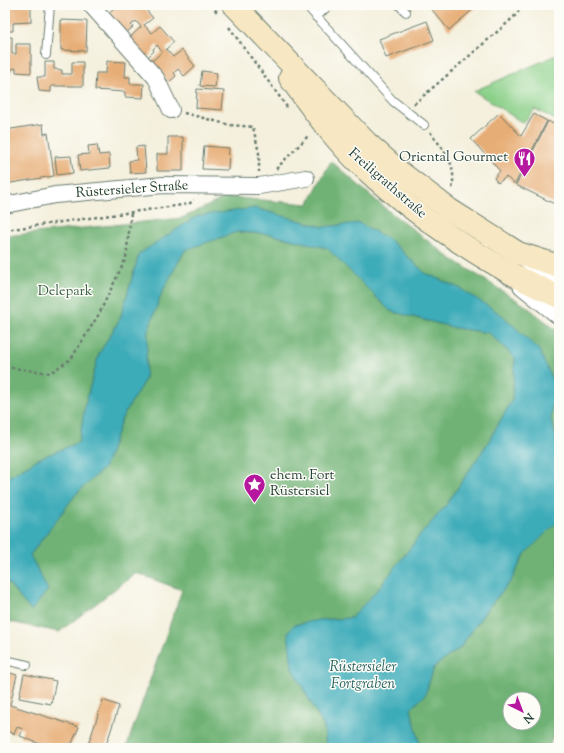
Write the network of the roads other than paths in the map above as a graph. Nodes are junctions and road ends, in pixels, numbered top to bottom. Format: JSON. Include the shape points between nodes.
{"nodes":[{"id":1,"x":50,"y":5,"type":"edge"},
{"id":2,"x":92,"y":5,"type":"edge"},
{"id":3,"x":234,"y":5,"type":"edge"},
{"id":4,"x":306,"y":5,"type":"edge"},
{"id":5,"x":329,"y":5,"type":"edge"},
{"id":6,"x":399,"y":5,"type":"edge"},
{"id":7,"x":406,"y":12,"type":"dead end"},
{"id":8,"x":316,"y":17,"type":"junction"},
{"id":9,"x":262,"y":35,"type":"junction"},
{"id":10,"x":46,"y":55,"type":"dead end"},
{"id":11,"x":171,"y":110,"type":"road end"},
{"id":12,"x":424,"y":125,"type":"road end"},
{"id":13,"x":306,"y":178,"type":"dead end"},
{"id":14,"x":5,"y":205,"type":"edge"},
{"id":15,"x":518,"y":252,"type":"junction"},
{"id":16,"x":559,"y":266,"type":"edge"},
{"id":17,"x":505,"y":271,"type":"junction"},
{"id":18,"x":559,"y":282,"type":"edge"},
{"id":19,"x":559,"y":297,"type":"edge"},
{"id":20,"x":559,"y":314,"type":"edge"},
{"id":21,"x":5,"y":660,"type":"edge"},
{"id":22,"x":27,"y":665,"type":"dead end"}],
"edges":[{"from":1,"to":10,"type":"lane"},
{"from":2,"to":11,"type":"street","via":[[156,78]]},
{"from":3,"to":9,"type":"main road","name":"Freiligrathstraße"},
{"from":4,"to":8,"type":"lane"},
{"from":5,"to":8,"type":"lane"},
{"from":6,"to":7,"type":"lane"},
{"from":8,"to":12,"type":"lane","via":[[393,101]]},
{"from":9,"to":15,"type":"main road","name":"Freiligrathstraße","via":[[367,143],[400,172],[450,210]]},
{"from":9,"to":17,"type":"main road","name":"Freiligrathstraße","via":[[321,121],[365,169],[422,215]]},
{"from":13,"to":14,"type":"street","name":"Rüstersieler Straße","via":[[259,186],[155,186],[54,195]]},
{"from":15,"to":16,"type":"main road","name":"Freiligrathstraße"},
{"from":15,"to":18,"type":"street"},
{"from":17,"to":19,"type":"main road","name":"Freiligrathstraße"},
{"from":17,"to":20,"type":"street"},
{"from":21,"to":22,"type":"lane"}]}
